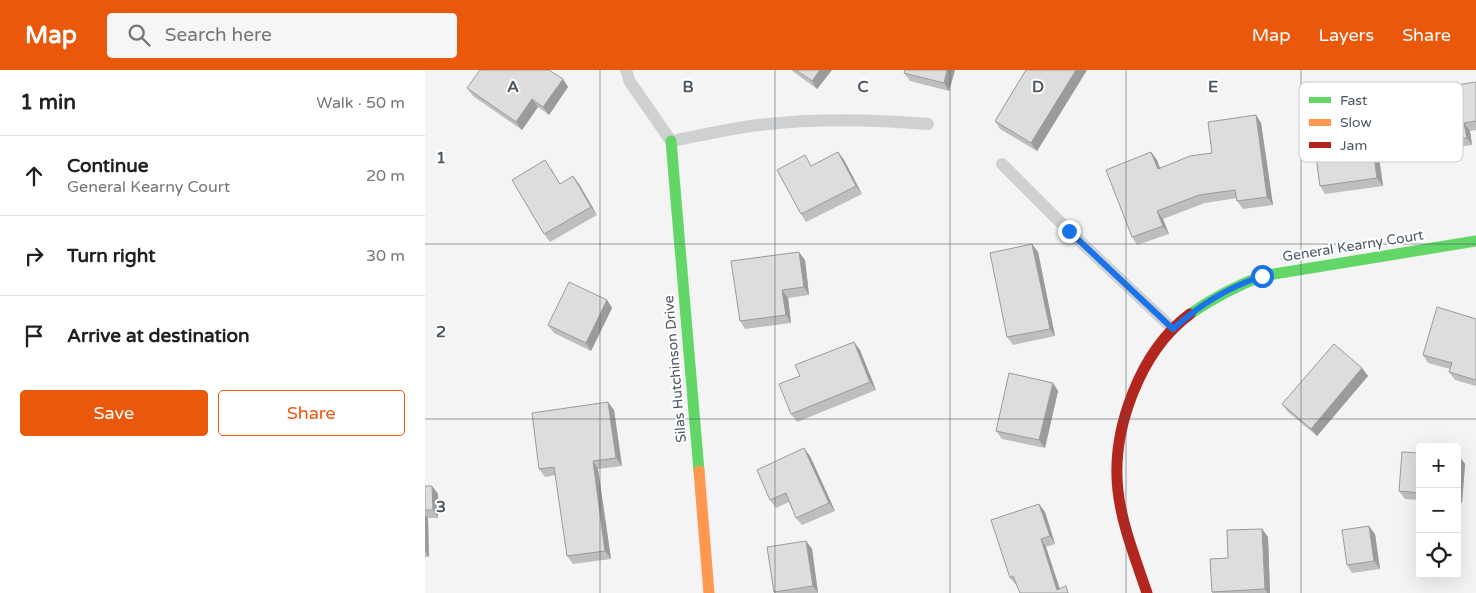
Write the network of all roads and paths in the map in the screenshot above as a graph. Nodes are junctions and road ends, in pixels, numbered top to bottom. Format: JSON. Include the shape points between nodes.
{"nodes":[{"id":1,"x":626,"y":70,"type":"edge"},
{"id":2,"x":928,"y":124,"type":"dead end"},
{"id":3,"x":671,"y":141,"type":"junction"},
{"id":4,"x":1002,"y":164,"type":"dead end"},
{"id":5,"x":1476,"y":241,"type":"edge"},
{"id":6,"x":1173,"y":329,"type":"junction"},
{"id":7,"x":709,"y":593,"type":"edge"},
{"id":8,"x":1147,"y":593,"type":"edge"}],
"edges":[{"from":1,"to":3,"type":"lane","via":[[630,82]]},
{"from":2,"to":3,"type":"lane","via":[[853,120],[807,122],[751,126]]},
{"from":3,"to":7,"type":"street","name":"Silas Hutchinson Drive"},
{"from":4,"to":6,"type":"lane"},
{"from":5,"to":6,"type":"street","name":"General Kearny Court","via":[[1262,276],[1220,293]]},
{"from":6,"to":8,"type":"street","name":"General Kearny Court","via":[[1150,358],[1135,386],[1124,421],[1117,461],[1120,507]]}]}
